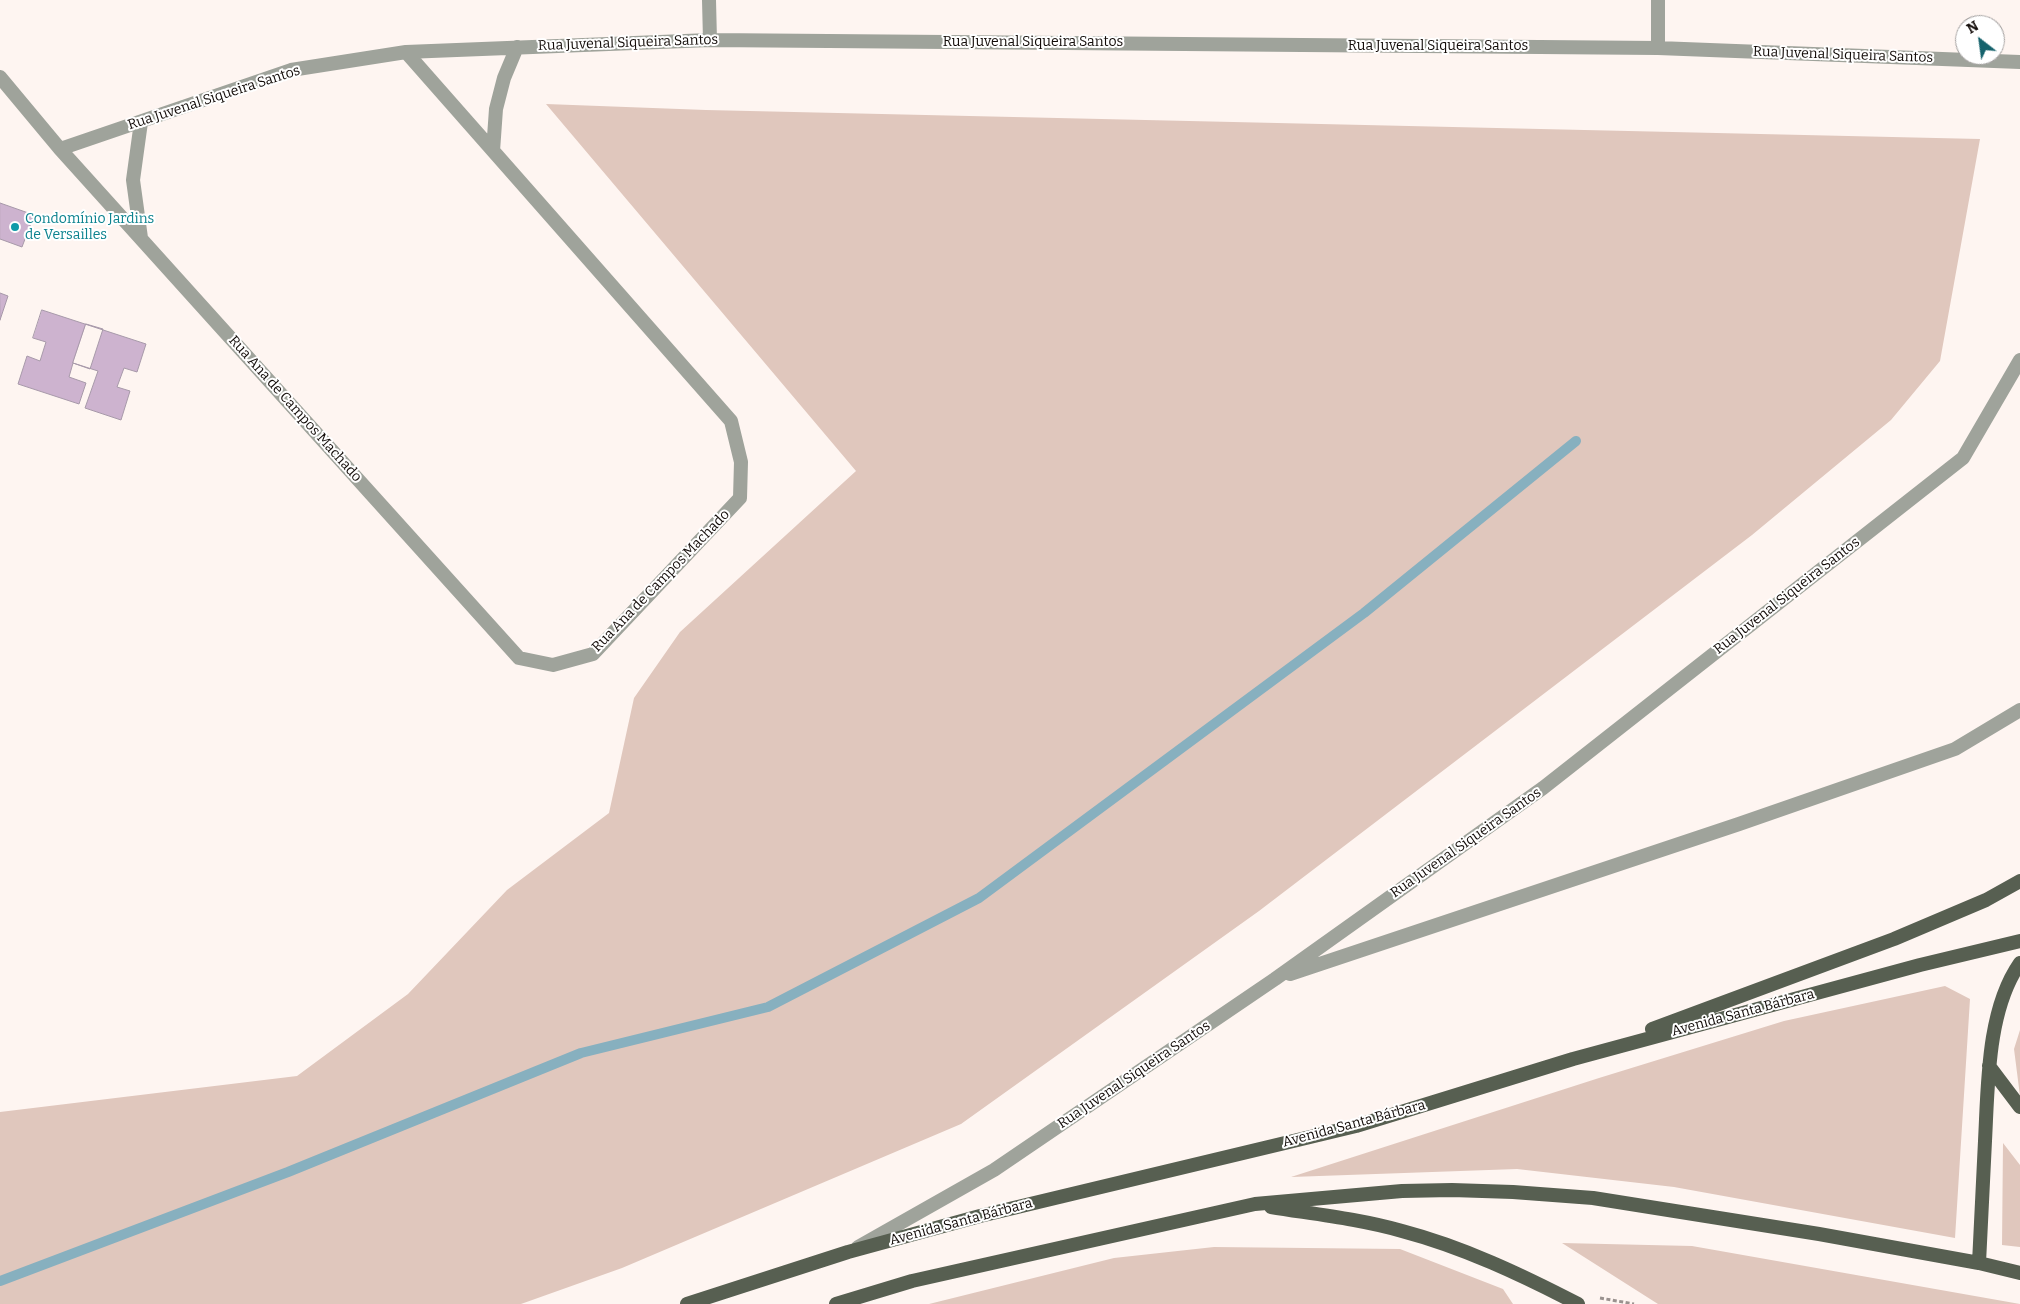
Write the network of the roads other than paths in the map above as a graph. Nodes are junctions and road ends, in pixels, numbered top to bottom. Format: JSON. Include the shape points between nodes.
{"nodes":[{"id":1,"x":709,"y":0,"type":"edge"},
{"id":2,"x":1658,"y":0,"type":"edge"},
{"id":3,"x":710,"y":40,"type":"junction"},
{"id":4,"x":516,"y":47,"type":"junction"},
{"id":5,"x":1658,"y":48,"type":"junction"},
{"id":6,"x":406,"y":52,"type":"junction"},
{"id":7,"x":2020,"y":62,"type":"edge"},
{"id":8,"x":0,"y":77,"type":"edge"},
{"id":9,"x":141,"y":122,"type":"junction"},
{"id":10,"x":60,"y":149,"type":"junction"},
{"id":11,"x":493,"y":151,"type":"junction"},
{"id":12,"x":141,"y":238,"type":"junction"},
{"id":13,"x":2020,"y":360,"type":"edge"},
{"id":14,"x":2020,"y":710,"type":"edge"},
{"id":15,"x":2020,"y":881,"type":"edge"},
{"id":16,"x":2020,"y":941,"type":"edge"},
{"id":17,"x":2020,"y":963,"type":"edge"},
{"id":18,"x":1275,"y":979,"type":"junction"},
{"id":19,"x":1573,"y":1059,"type":"junction"},
{"id":20,"x":1989,"y":1066,"type":"junction"},
{"id":21,"x":2020,"y":1107,"type":"edge"},
{"id":22,"x":1255,"y":1204,"type":"junction"},
{"id":23,"x":848,"y":1252,"type":"junction"},
{"id":24,"x":1979,"y":1263,"type":"junction"},
{"id":25,"x":2020,"y":1272,"type":"edge"},
{"id":26,"x":686,"y":1304,"type":"edge"},
{"id":27,"x":836,"y":1304,"type":"edge"},
{"id":28,"x":1578,"y":1304,"type":"edge"}],
"edges":[{"from":1,"to":3,"type":"street"},
{"from":2,"to":5,"type":"street"},
{"from":3,"to":4,"type":"street","name":"Rua Juvenal Siqueira Santos"},
{"from":3,"to":5,"type":"street","name":"Rua Juvenal Siqueira Santos"},
{"from":4,"to":6,"type":"street","name":"Rua Juvenal Siqueira Santos"},
{"from":4,"to":11,"type":"street","via":[[496,109]]},
{"from":5,"to":7,"type":"street","name":"Rua Juvenal Siqueira Santos"},
{"from":6,"to":9,"type":"street","name":"Rua Juvenal Siqueira Santos","via":[[291,70]]},
{"from":6,"to":11,"type":"street","name":"Rua Ana de Campos Machado"},
{"from":8,"to":10,"type":"street","name":"Rua Ana de Campos Machado"},
{"from":9,"to":10,"type":"street","name":"Rua Juvenal Siqueira Santos"},
{"from":9,"to":12,"type":"street","via":[[133,180]]},
{"from":10,"to":12,"type":"street","name":"Rua Ana de Campos Machado"},
{"from":11,"to":12,"type":"street","name":"Rua Ana de Campos Machado","via":[[731,421],[741,462],[740,498],[593,654],[553,665],[519,658]]},
{"from":13,"to":18,"type":"street","name":"Rua Juvenal Siqueira Santos","via":[[1964,458],[1543,788]]},
{"from":14,"to":18,"type":"street","via":[[1955,749]]},
{"from":15,"to":19,"type":"main road","via":[[1986,900],[1894,939]]},
{"from":16,"to":19,"type":"main road","name":"Avenida Santa Bárbara"},
{"from":17,"to":20,"type":"main road","via":[[1999,1010]]},
{"from":18,"to":23,"type":"street","name":"Rua Juvenal Siqueira Santos","via":[[994,1170]]},
{"from":19,"to":23,"type":"main road","name":"Avenida Santa Bárbara","via":[[1356,1126],[980,1216]]},
{"from":20,"to":21,"type":"main road"},
{"from":20,"to":24,"type":"main road"},
{"from":22,"to":24,"type":"main road","via":[[1335,1195],[1436,1190],[1593,1198]]},
{"from":22,"to":27,"type":"main road","via":[[912,1281]]},
{"from":22,"to":28,"type":"main road","via":[[1400,1230],[1444,1244]]},
{"from":23,"to":26,"type":"main road","name":"Avenida Santa Bárbara"},
{"from":24,"to":25,"type":"main road"}]}
